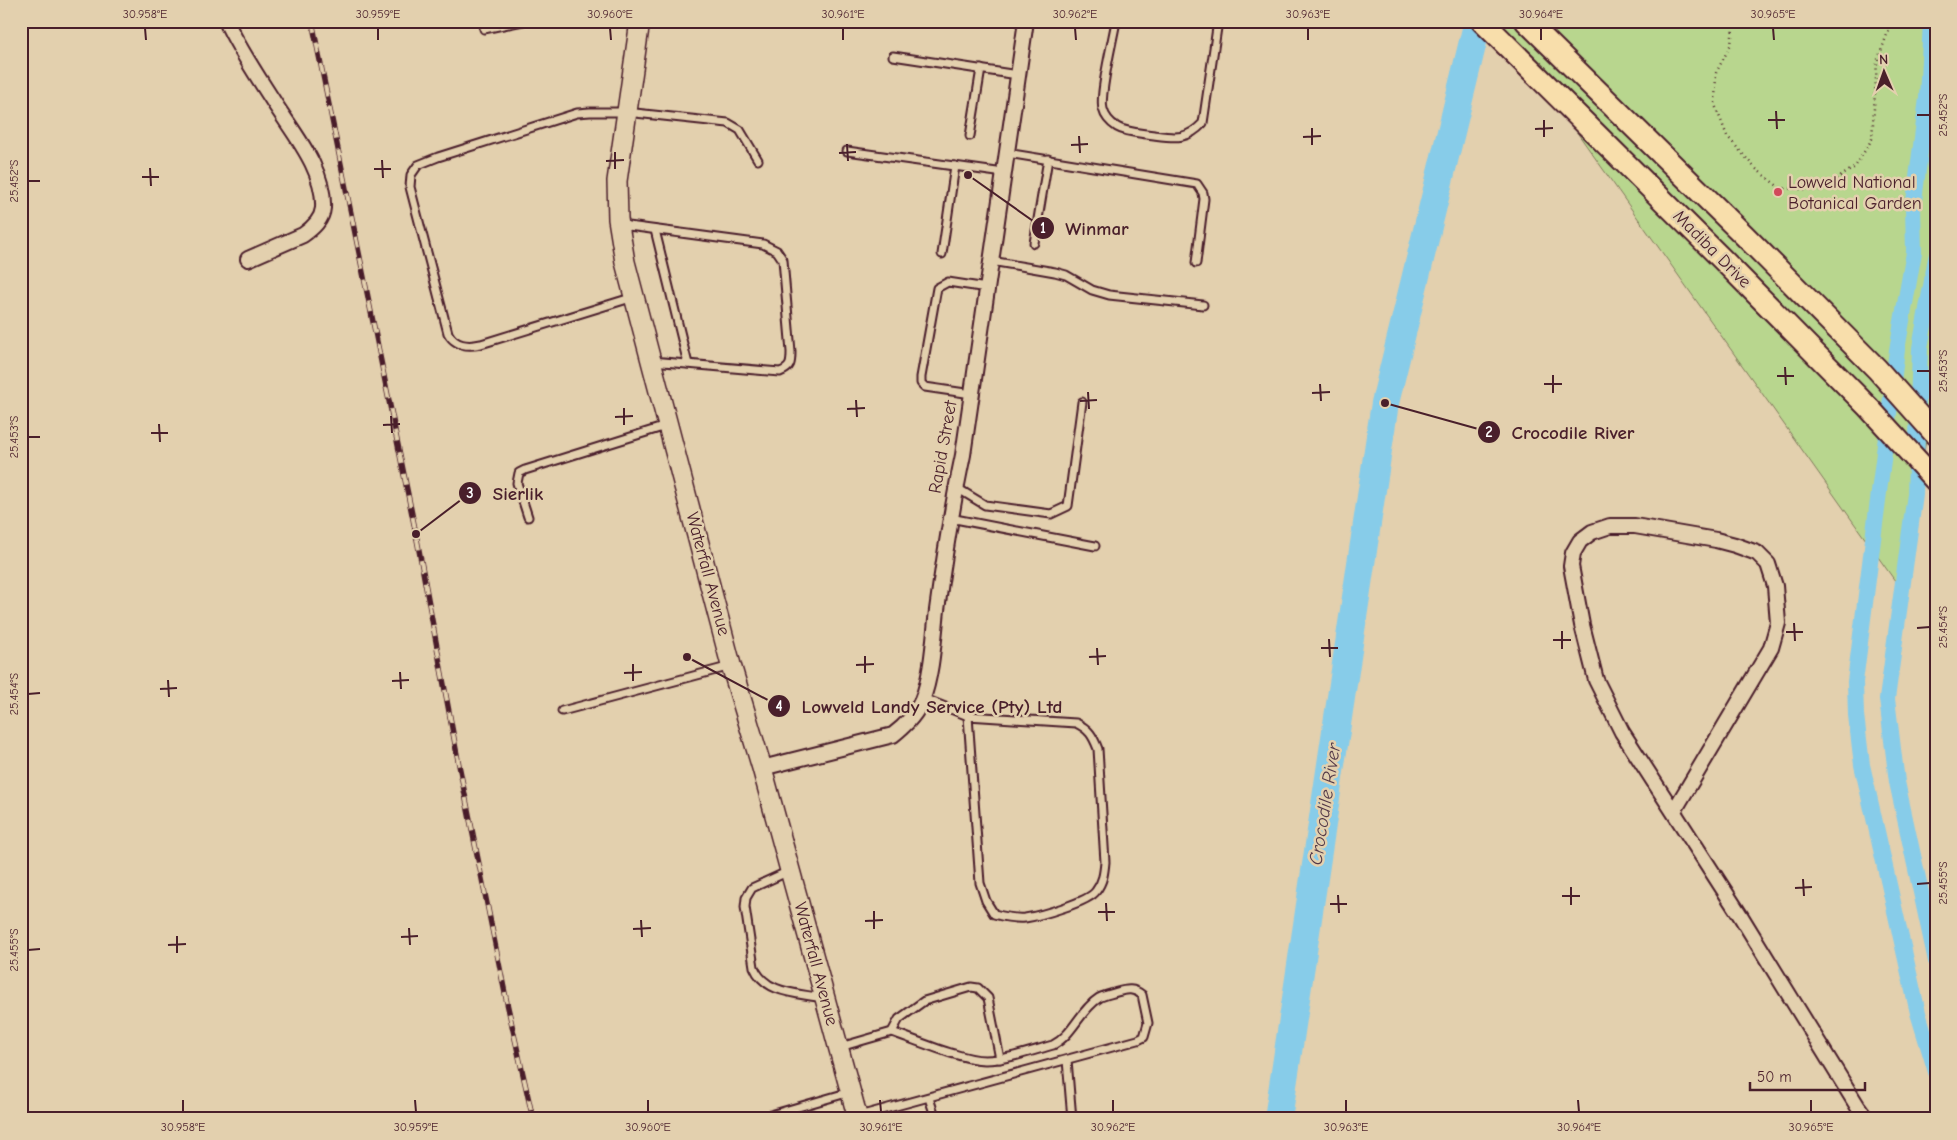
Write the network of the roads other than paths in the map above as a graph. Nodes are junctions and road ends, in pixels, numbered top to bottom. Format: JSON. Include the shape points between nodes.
{"nodes":[{"id":1,"x":226,"y":21,"type":"edge"},
{"id":2,"x":523,"y":21,"type":"edge"},
{"id":3,"x":640,"y":21,"type":"edge"},
{"id":4,"x":1026,"y":21,"type":"edge"},
{"id":5,"x":1116,"y":21,"type":"edge"},
{"id":6,"x":1218,"y":21,"type":"edge"},
{"id":7,"x":1482,"y":21,"type":"edge"},
{"id":8,"x":1526,"y":21,"type":"edge"},
{"id":9,"x":484,"y":29,"type":"dead end"},
{"id":10,"x":893,"y":56,"type":"dead end"},
{"id":11,"x":981,"y":69,"type":"junction"},
{"id":12,"x":1018,"y":75,"type":"junction"},
{"id":13,"x":626,"y":112,"type":"junction"},
{"id":14,"x":970,"y":136,"type":"dead end"},
{"id":15,"x":847,"y":151,"type":"dead end"},
{"id":16,"x":1007,"y":153,"type":"junction"},
{"id":17,"x":1048,"y":159,"type":"junction"},
{"id":18,"x":758,"y":160,"type":"dead end"},
{"id":19,"x":955,"y":166,"type":"junction"},
{"id":20,"x":1004,"y":173,"type":"junction"},
{"id":21,"x":619,"y":225,"type":"junction"},
{"id":22,"x":655,"y":230,"type":"junction"},
{"id":23,"x":1034,"y":243,"type":"dead end"},
{"id":24,"x":942,"y":254,"type":"dead end"},
{"id":25,"x":248,"y":259,"type":"dead end"},
{"id":26,"x":991,"y":261,"type":"junction"},
{"id":27,"x":1196,"y":263,"type":"dead end"},
{"id":28,"x":987,"y":288,"type":"junction"},
{"id":29,"x":634,"y":297,"type":"junction"},
{"id":30,"x":1203,"y":305,"type":"dead end"},
{"id":31,"x":652,"y":361,"type":"junction"},
{"id":32,"x":688,"y":364,"type":"junction"},
{"id":33,"x":972,"y":394,"type":"junction"},
{"id":34,"x":1082,"y":402,"type":"dead end"},
{"id":35,"x":669,"y":426,"type":"junction"},
{"id":36,"x":1934,"y":433,"type":"edge"},
{"id":37,"x":1931,"y":476,"type":"edge"},
{"id":38,"x":956,"y":488,"type":"junction"},
{"id":39,"x":528,"y":517,"type":"dead end"},
{"id":40,"x":950,"y":518,"type":"junction"},
{"id":41,"x":1095,"y":546,"type":"dead end"},
{"id":42,"x":732,"y":665,"type":"junction"},
{"id":43,"x":923,"y":698,"type":"junction"},
{"id":44,"x":562,"y":711,"type":"dead end"},
{"id":45,"x":968,"y":716,"type":"junction"},
{"id":46,"x":762,"y":768,"type":"junction"},
{"id":47,"x":1674,"y":811,"type":"junction"},
{"id":48,"x":790,"y":871,"type":"junction"},
{"id":49,"x":825,"y":998,"type":"junction"},
{"id":50,"x":892,"y":1032,"type":"junction"},
{"id":51,"x":838,"y":1048,"type":"junction"},
{"id":52,"x":1000,"y":1059,"type":"junction"},
{"id":53,"x":1067,"y":1060,"type":"junction"},
{"id":54,"x":851,"y":1092,"type":"junction"},
{"id":55,"x":929,"y":1098,"type":"junction"},
{"id":56,"x":858,"y":1118,"type":"edge"},
{"id":57,"x":757,"y":1119,"type":"edge"},
{"id":58,"x":936,"y":1119,"type":"edge"},
{"id":59,"x":1072,"y":1119,"type":"edge"},
{"id":60,"x":1867,"y":1119,"type":"edge"}],
"edges":[{"from":1,"to":25,"type":"street","via":[[315,170],[323,201],[321,216],[311,230]]},
{"from":2,"to":9,"type":"lane"},
{"from":3,"to":13,"type":"street","name":"Waterfall Avenue"},
{"from":4,"to":12,"type":"street","name":"Rapid Street"},
{"from":5,"to":6,"type":"lane","via":[[1102,102],[1105,116],[1125,130],[1174,138],[1191,134],[1203,123]]},
{"from":7,"to":37,"type":"main road","name":"Madiba Drive","via":[[1574,110]]},
{"from":8,"to":36,"type":"main road","name":"Madiba Drive","via":[[1744,235]]},
{"from":10,"to":11,"type":"lane"},
{"from":11,"to":12,"type":"lane"},
{"from":11,"to":14,"type":"lane"},
{"from":12,"to":16,"type":"street","name":"Rapid Street"},
{"from":13,"to":18,"type":"lane","via":[[731,124],[745,137]]},
{"from":13,"to":21,"type":"street","name":"Waterfall Avenue","via":[[617,181]]},
{"from":13,"to":29,"type":"lane","via":[[577,113],[438,157],[414,169],[410,187],[448,333],[458,344],[481,344]]},
{"from":15,"to":19,"type":"lane"},
{"from":16,"to":17,"type":"lane"},
{"from":16,"to":20,"type":"street","name":"Rapid Street"},
{"from":17,"to":23,"type":"lane"},
{"from":17,"to":27,"type":"lane","via":[[1198,184],[1204,199]]},
{"from":19,"to":20,"type":"lane"},
{"from":19,"to":24,"type":"lane"},
{"from":20,"to":26,"type":"street","name":"Rapid Street"},
{"from":21,"to":22,"type":"lane"},
{"from":21,"to":29,"type":"street","name":"Waterfall Avenue","via":[[624,262]]},
{"from":22,"to":32,"type":"lane"},
{"from":22,"to":32,"type":"lane","via":[[763,244],[777,251],[783,260],[790,366],[780,372]]},
{"from":26,"to":28,"type":"street","name":"Rapid Street"},
{"from":26,"to":30,"type":"lane","via":[[1066,275],[1092,290],[1109,295]]},
{"from":28,"to":33,"type":"street","name":"Rapid Street"},
{"from":28,"to":33,"type":"lane","via":[[948,282],[937,288],[921,377],[921,383],[926,387]]},
{"from":29,"to":31,"type":"street","name":"Waterfall Avenue"},
{"from":31,"to":32,"type":"lane"},
{"from":31,"to":35,"type":"street","name":"Waterfall Avenue"},
{"from":33,"to":38,"type":"street","name":"Rapid Street"},
{"from":34,"to":38,"type":"lane","via":[[1068,506],[1051,514],[985,506]]},
{"from":35,"to":39,"type":"lane","via":[[519,473],[517,483]]},
{"from":35,"to":42,"type":"street","name":"Waterfall Avenue"},
{"from":38,"to":40,"type":"street","name":"Rapid Street"},
{"from":40,"to":41,"type":"lane"},
{"from":40,"to":43,"type":"street","name":"Rapid Street"},
{"from":42,"to":44,"type":"lane"},
{"from":42,"to":46,"type":"street","name":"Waterfall Avenue"},
{"from":43,"to":45,"type":"lane"},
{"from":43,"to":46,"type":"street","name":"Rapid Street","via":[[916,712],[893,735]]},
{"from":45,"to":45,"type":"lane","via":[[1076,722],[1093,736],[1098,749],[1105,862],[1104,878],[1096,893],[1084,901],[1026,918],[994,914],[980,883]]},
{"from":46,"to":48,"type":"street","name":"Waterfall Avenue"},
{"from":47,"to":47,"type":"street","via":[[1622,732],[1596,680],[1582,625],[1571,566],[1573,553],[1580,541],[1592,532],[1610,526],[1635,526],[1736,544],[1757,553],[1768,564],[1775,586],[1778,623],[1771,648]]},
{"from":47,"to":60,"type":"street"},
{"from":48,"to":49,"type":"street","name":"Waterfall Avenue"},
{"from":48,"to":49,"type":"lane","via":[[752,888],[746,898],[744,907],[754,967],[764,982],[776,990]]},
{"from":49,"to":51,"type":"street","name":"Waterfall Avenue"},
{"from":50,"to":51,"type":"lane"},
{"from":50,"to":52,"type":"lane","via":[[969,1058]]},
{"from":50,"to":52,"type":"lane","via":[[899,1019],[924,1001],[964,987],[978,988],[988,998]]},
{"from":51,"to":54,"type":"street","name":"Waterfall Avenue"},
{"from":52,"to":53,"type":"lane","via":[[1061,1041],[1099,998],[1127,989],[1142,995],[1148,1023],[1144,1037]]},
{"from":53,"to":55,"type":"lane"},
{"from":53,"to":59,"type":"lane"},
{"from":54,"to":56,"type":"street","name":"Waterfall Avenue"},
{"from":54,"to":57,"type":"lane"},
{"from":55,"to":56,"type":"lane"},
{"from":55,"to":58,"type":"lane"}]}
